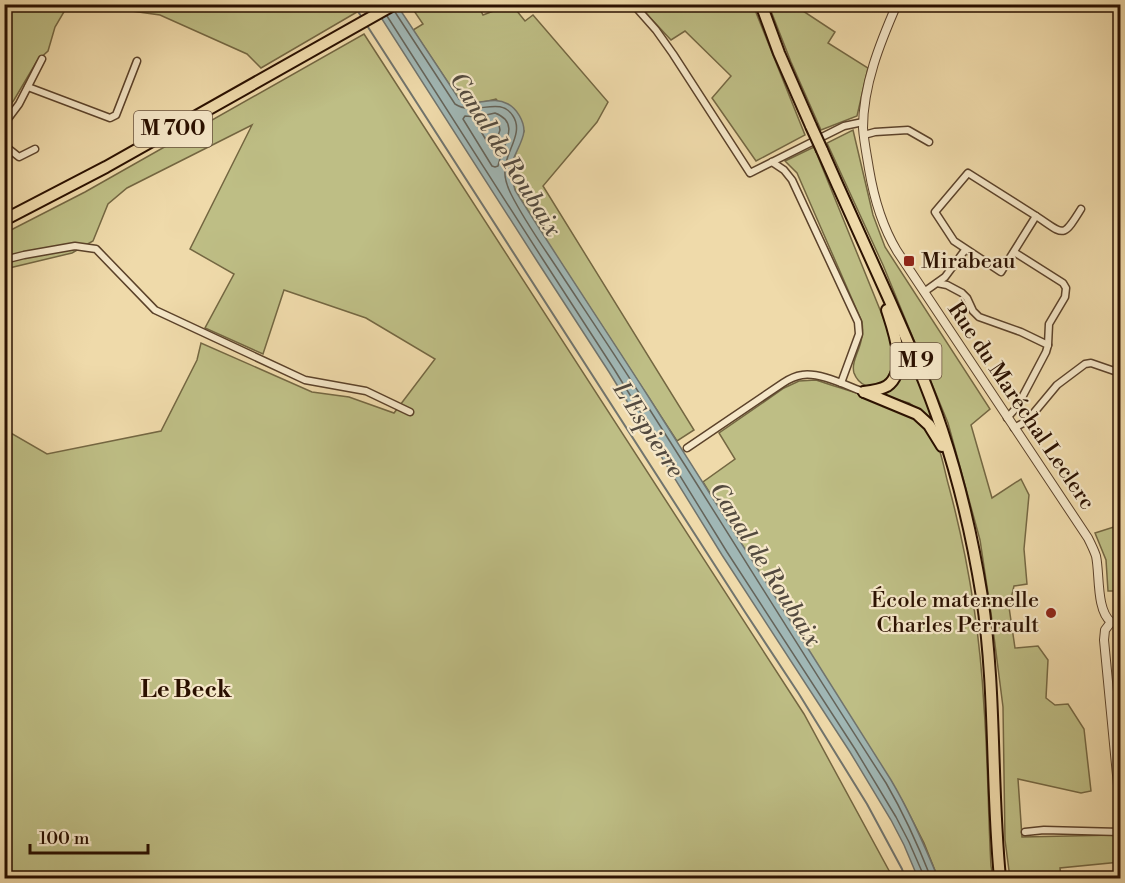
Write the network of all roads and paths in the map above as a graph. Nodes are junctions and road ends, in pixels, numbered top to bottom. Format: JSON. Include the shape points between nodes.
{"nodes":[{"id":1,"x":395,"y":4,"type":"edge"},
{"id":2,"x":633,"y":4,"type":"edge"},
{"id":3,"x":897,"y":4,"type":"edge"},
{"id":4,"x":763,"y":8,"type":"edge"},
{"id":5,"x":42,"y":59,"type":"dead end"},
{"id":6,"x":137,"y":61,"type":"dead end"},
{"id":7,"x":28,"y":87,"type":"junction"},
{"id":8,"x":863,"y":122,"type":"junction"},
{"id":9,"x":4,"y":124,"type":"edge"},
{"id":10,"x":864,"y":135,"type":"junction"},
{"id":11,"x":929,"y":142,"type":"dead end"},
{"id":12,"x":4,"y":145,"type":"edge"},
{"id":13,"x":35,"y":149,"type":"dead end"},
{"id":14,"x":772,"y":162,"type":"junction"},
{"id":15,"x":1081,"y":209,"type":"dead end"},
{"id":16,"x":1036,"y":216,"type":"junction"},
{"id":17,"x":4,"y":220,"type":"edge"},
{"id":18,"x":864,"y":244,"type":"junction"},
{"id":19,"x":965,"y":250,"type":"junction"},
{"id":20,"x":1014,"y":252,"type":"junction"},
{"id":21,"x":4,"y":260,"type":"edge"},
{"id":22,"x":937,"y":283,"type":"junction"},
{"id":23,"x":924,"y":292,"type":"junction"},
{"id":24,"x":1048,"y":345,"type":"junction"},
{"id":25,"x":1120,"y":373,"type":"edge"},
{"id":26,"x":841,"y":383,"type":"junction"},
{"id":27,"x":864,"y":392,"type":"junction"},
{"id":28,"x":410,"y":411,"type":"dead end"},
{"id":29,"x":1007,"y":418,"type":"junction"},
{"id":30,"x":1014,"y":428,"type":"junction"},
{"id":31,"x":687,"y":448,"type":"dead end"},
{"id":32,"x":954,"y":468,"type":"junction"},
{"id":33,"x":1111,"y":622,"type":"junction"},
{"id":34,"x":1120,"y":626,"type":"edge"},
{"id":35,"x":1120,"y":806,"type":"edge"},
{"id":36,"x":1025,"y":832,"type":"dead end"},
{"id":37,"x":1120,"y":832,"type":"edge"},
{"id":38,"x":1000,"y":879,"type":"edge"}],
"edges":[{"from":1,"to":17,"type":"highway","number":"M 700","via":[[79,182]]},
{"from":2,"to":14,"type":"street","via":[[673,54],[750,173]]},
{"from":3,"to":8,"type":"street","name":"Rue du Maréchal Leclerc","via":[[875,59]]},
{"from":4,"to":18,"type":"highway","number":"M 9","bridge":true},
{"from":5,"to":7,"type":"street"},
{"from":6,"to":7,"type":"street","via":[[116,115],[110,118]]},
{"from":7,"to":9,"type":"street"},
{"from":8,"to":10,"type":"street","name":"Rue du Maréchal Leclerc"},
{"from":8,"to":14,"type":"street","via":[[844,126]]},
{"from":10,"to":11,"type":"street","via":[[908,130]]},
{"from":10,"to":23,"type":"street","name":"Rue du Maréchal Leclerc","via":[[872,187],[883,224]]},
{"from":12,"to":13,"type":"street","via":[[19,157]]},
{"from":14,"to":26,"type":"street","via":[[792,180],[858,322],[860,334]]},
{"from":15,"to":16,"type":"street","via":[[1064,231]]},
{"from":16,"to":19,"type":"street","via":[[968,173],[935,212],[951,238]]},
{"from":16,"to":20,"type":"street"},
{"from":18,"to":27,"type":"highway","via":[[898,354],[890,384]]},
{"from":18,"to":32,"type":"highway","number":"M 9","via":[[924,381]]},
{"from":19,"to":20,"type":"street","via":[[1001,272]]},
{"from":19,"to":22,"type":"street"},
{"from":20,"to":24,"type":"street","via":[[1066,288],[1049,324]]},
{"from":21,"to":28,"type":"street","via":[[75,246],[96,249],[155,310],[305,380],[366,391]]},
{"from":22,"to":23,"type":"street"},
{"from":22,"to":24,"type":"street","via":[[962,293],[979,317]]},
{"from":23,"to":29,"type":"street","name":"Rue du Maréchal Leclerc"},
{"from":24,"to":29,"type":"street","via":[[1017,407]]},
{"from":25,"to":30,"type":"street","via":[[1085,364],[1057,385],[1027,421]]},
{"from":26,"to":27,"type":"street"},
{"from":26,"to":31,"type":"street","via":[[811,374],[791,378]]},
{"from":27,"to":32,"type":"highway","via":[[924,419]]},
{"from":29,"to":30,"type":"street","name":"Rue du Maréchal Leclerc"},
{"from":30,"to":33,"type":"street","name":"Rue du Maréchal Leclerc","via":[[1091,544],[1104,613]]},
{"from":32,"to":38,"type":"highway","number":"M 9","via":[[984,615]]},
{"from":33,"to":34,"type":"street"},
{"from":33,"to":35,"type":"street","via":[[1104,640]]},
{"from":36,"to":37,"type":"street"}]}
